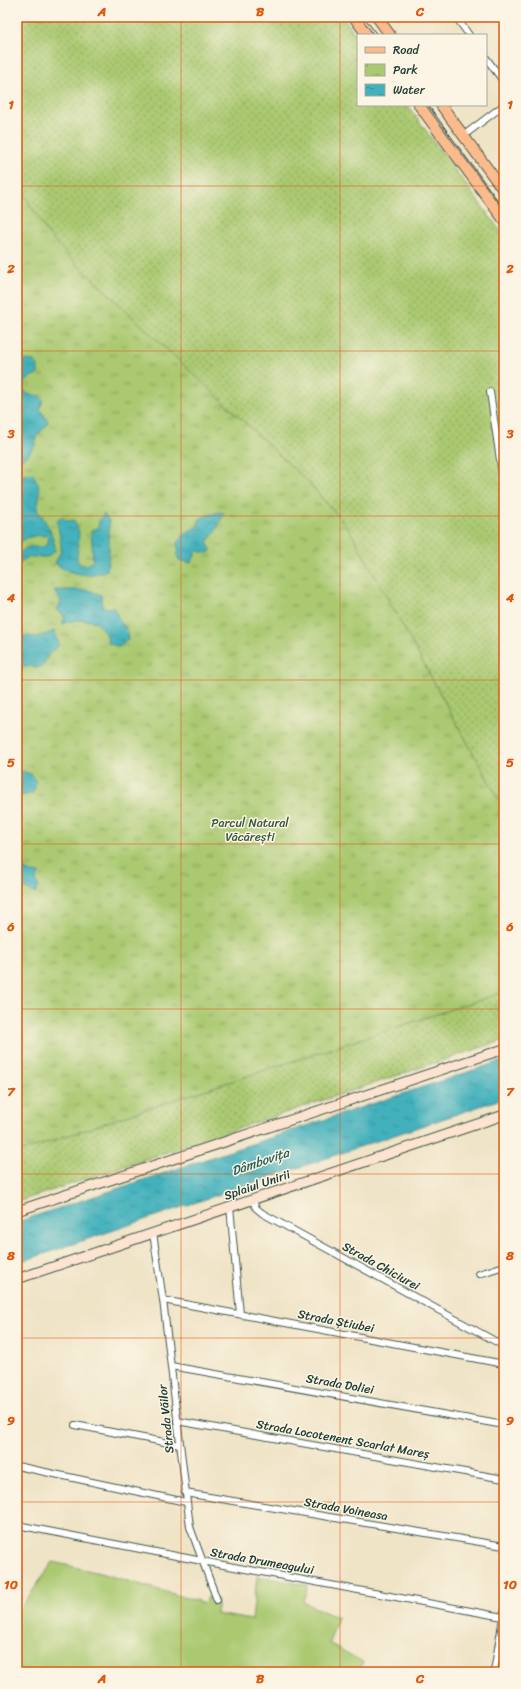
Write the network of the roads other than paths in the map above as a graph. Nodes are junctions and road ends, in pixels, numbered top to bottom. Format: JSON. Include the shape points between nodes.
{"nodes":[{"id":1,"x":354,"y":17,"type":"edge"},
{"id":2,"x":377,"y":17,"type":"edge"},
{"id":3,"x":456,"y":17,"type":"edge"},
{"id":4,"x":366,"y":34,"type":"edge"},
{"id":5,"x":389,"y":34,"type":"edge"},
{"id":6,"x":468,"y":34,"type":"edge"},
{"id":7,"x":487,"y":59,"type":"edge"},
{"id":8,"x":504,"y":82,"type":"edge"},
{"id":9,"x":504,"y":105,"type":"edge"},
{"id":10,"x":420,"y":106,"type":"edge"},
{"id":11,"x":442,"y":106,"type":"edge"},
{"id":12,"x":463,"y":136,"type":"junction"},
{"id":13,"x":504,"y":191,"type":"edge"},
{"id":14,"x":504,"y":220,"type":"edge"},
{"id":15,"x":490,"y":392,"type":"dead end"},
{"id":16,"x":504,"y":487,"type":"edge"},
{"id":17,"x":504,"y":1049,"type":"edge"},
{"id":18,"x":504,"y":1115,"type":"edge"},
{"id":19,"x":252,"y":1199,"type":"junction"},
{"id":20,"x":230,"y":1207,"type":"junction"},
{"id":21,"x":17,"y":1211,"type":"edge"},
{"id":22,"x":153,"y":1233,"type":"junction"},
{"id":23,"x":504,"y":1266,"type":"edge"},
{"id":24,"x":479,"y":1274,"type":"dead end"},
{"id":25,"x":17,"y":1279,"type":"edge"},
{"id":26,"x":163,"y":1300,"type":"junction"},
{"id":27,"x":240,"y":1314,"type":"junction"},
{"id":28,"x":504,"y":1346,"type":"edge"},
{"id":29,"x":504,"y":1364,"type":"edge"},
{"id":30,"x":171,"y":1366,"type":"junction"},
{"id":31,"x":177,"y":1421,"type":"junction"},
{"id":32,"x":75,"y":1425,"type":"dead end"},
{"id":33,"x":504,"y":1425,"type":"edge"},
{"id":34,"x":180,"y":1445,"type":"junction"},
{"id":35,"x":17,"y":1466,"type":"edge"},
{"id":36,"x":504,"y":1479,"type":"edge"},
{"id":37,"x":185,"y":1492,"type":"junction"},
{"id":38,"x":186,"y":1502,"type":"junction"},
{"id":39,"x":17,"y":1525,"type":"edge"},
{"id":40,"x":504,"y":1546,"type":"edge"},
{"id":41,"x":202,"y":1561,"type":"junction"},
{"id":42,"x":217,"y":1600,"type":"dead end"},
{"id":43,"x":504,"y":1615,"type":"edge"},
{"id":44,"x":494,"y":1672,"type":"edge"}],
"edges":[{"from":1,"to":4,"type":"main road"},
{"from":2,"to":5,"type":"main road"},
{"from":3,"to":6,"type":"street"},
{"from":7,"to":8,"type":"street"},
{"from":9,"to":12,"type":"street"},
{"from":10,"to":14,"type":"main road"},
{"from":11,"to":12,"type":"main road"},
{"from":12,"to":13,"type":"main road"},
{"from":15,"to":16,"type":"street"},
{"from":17,"to":21,"type":"main road"},
{"from":18,"to":19,"type":"main road","name":"Splaiul Unirii"},
{"from":19,"to":20,"type":"main road","name":"Splaiul Unirii"},
{"from":19,"to":28,"type":"street","name":"Strada Chiciurei","via":[[262,1214]]},
{"from":20,"to":22,"type":"main road","name":"Splaiul Unirii"},
{"from":20,"to":27,"type":"street"},
{"from":22,"to":25,"type":"main road","name":"Splaiul Unirii"},
{"from":22,"to":26,"type":"street","name":"Strada Văilor"},
{"from":23,"to":24,"type":"street"},
{"from":26,"to":27,"type":"street","name":"Strada Știubei"},
{"from":26,"to":30,"type":"street","name":"Strada Văilor"},
{"from":27,"to":29,"type":"street","name":"Strada Știubei"},
{"from":30,"to":31,"type":"street","name":"Strada Văilor"},
{"from":30,"to":33,"type":"street","name":"Strada Doliei"},
{"from":31,"to":34,"type":"street","name":"Strada Văilor"},
{"from":31,"to":36,"type":"street","name":"Strada Locotenent Scarlat Mareș"},
{"from":32,"to":34,"type":"street"},
{"from":34,"to":37,"type":"street","name":"Strada Văilor"},
{"from":35,"to":38,"type":"street"},
{"from":37,"to":38,"type":"street","name":"Strada Văilor"},
{"from":37,"to":40,"type":"street","name":"Strada Voineasa"},
{"from":38,"to":41,"type":"street","name":"Strada Văilor","via":[[191,1532]]},
{"from":39,"to":41,"type":"street","name":"Strada Drumeagului"},
{"from":41,"to":42,"type":"street","name":"Strada Văilor"},
{"from":41,"to":43,"type":"street","name":"Strada Drumeagului"},
{"from":43,"to":44,"type":"street"}]}
